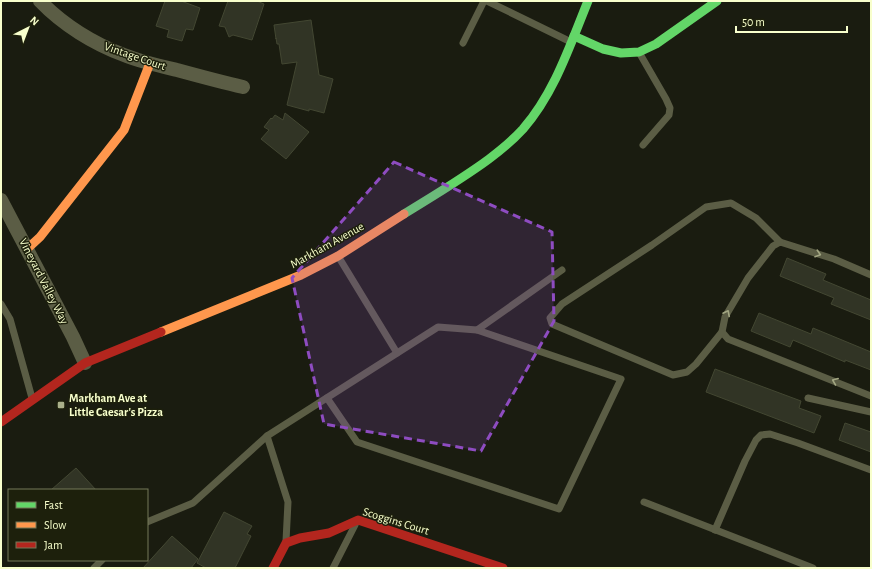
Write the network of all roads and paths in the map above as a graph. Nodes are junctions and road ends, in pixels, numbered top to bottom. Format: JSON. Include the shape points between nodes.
{"nodes":[{"id":1,"x":40,"y":1,"type":"edge"},
{"id":2,"x":484,"y":1,"type":"edge"},
{"id":3,"x":487,"y":1,"type":"edge"},
{"id":4,"x":588,"y":1,"type":"edge"},
{"id":5,"x":717,"y":1,"type":"edge"},
{"id":6,"x":572,"y":39,"type":"junction"},
{"id":7,"x":463,"y":43,"type":"dead end"},
{"id":8,"x":639,"y":52,"type":"junction"},
{"id":9,"x":150,"y":63,"type":"junction"},
{"id":10,"x":243,"y":87,"type":"dead end"},
{"id":11,"x":643,"y":145,"type":"dead end"},
{"id":12,"x":1,"y":200,"type":"edge"},
{"id":13,"x":780,"y":242,"type":"junction"},
{"id":14,"x":27,"y":249,"type":"junction"},
{"id":15,"x":338,"y":256,"type":"junction"},
{"id":16,"x":562,"y":270,"type":"dead end"},
{"id":17,"x":871,"y":275,"type":"edge"},
{"id":18,"x":1,"y":304,"type":"edge"},
{"id":19,"x":477,"y":330,"type":"junction"},
{"id":20,"x":722,"y":332,"type":"junction"},
{"id":21,"x":397,"y":353,"type":"junction"},
{"id":22,"x":85,"y":363,"type":"junction"},
{"id":23,"x":871,"y":396,"type":"edge"},
{"id":24,"x":327,"y":398,"type":"junction"},
{"id":25,"x":808,"y":398,"type":"dead end"},
{"id":26,"x":33,"y":399,"type":"junction"},
{"id":27,"x":871,"y":412,"type":"edge"},
{"id":28,"x":1,"y":422,"type":"edge"},
{"id":29,"x":267,"y":436,"type":"junction"},
{"id":30,"x":871,"y":470,"type":"edge"},
{"id":31,"x":644,"y":502,"type":"dead end"},
{"id":32,"x":358,"y":520,"type":"junction"},
{"id":33,"x":148,"y":522,"type":"edge"},
{"id":34,"x":715,"y":530,"type":"junction"},
{"id":35,"x":286,"y":543,"type":"junction"},
{"id":36,"x":273,"y":568,"type":"edge"},
{"id":37,"x":333,"y":568,"type":"edge"},
{"id":38,"x":503,"y":568,"type":"edge"},
{"id":39,"x":812,"y":568,"type":"edge"}],
"edges":[{"from":1,"to":9,"type":"street","name":"Vintage Court","via":[[80,33],[118,53]]},
{"from":2,"to":7,"type":"lane"},
{"from":3,"to":6,"type":"lane"},
{"from":4,"to":6,"type":"street","name":"Markham Avenue"},
{"from":5,"to":8,"type":"street","via":[[656,44]]},
{"from":6,"to":8,"type":"street","via":[[621,53]]},
{"from":6,"to":15,"type":"street","name":"Markham Avenue","via":[[559,72],[542,103],[523,129],[502,149],[473,171]]},
{"from":8,"to":11,"type":"lane","via":[[670,108],[669,115]]},
{"from":9,"to":10,"type":"street","name":"Vintage Court"},
{"from":9,"to":14,"type":"street","via":[[124,130]]},
{"from":12,"to":14,"type":"street","name":"Vineyard Valley Way"},
{"from":13,"to":17,"type":"lane","one_way":true,"via":[[834,259]]},
{"from":20,"to":13,"type":"lane","one_way":true,"via":[[725,317],[748,278],[773,246]]},
{"from":13,"to":20,"type":"lane","via":[[756,218],[731,203],[706,207],[562,304],[550,318],[552,324],[673,375],[687,372]]},
{"from":14,"to":22,"type":"street","name":"Vineyard Valley Way"},
{"from":15,"to":21,"type":"lane"},
{"from":15,"to":22,"type":"street","name":"Markham Avenue","via":[[302,275]]},
{"from":16,"to":19,"type":"lane"},
{"from":18,"to":26,"type":"lane","via":[[10,319]]},
{"from":19,"to":21,"type":"lane","via":[[438,327]]},
{"from":19,"to":24,"type":"lane","via":[[622,379],[559,509],[357,442]]},
{"from":23,"to":20,"type":"lane","one_way":true,"via":[[728,339]]},
{"from":21,"to":24,"type":"lane"},
{"from":22,"to":26,"type":"street","name":"Markham Avenue"},
{"from":24,"to":29,"type":"lane"},
{"from":25,"to":27,"type":"lane"},
{"from":26,"to":28,"type":"street","name":"Markham Avenue"},
{"from":29,"to":33,"type":"lane","via":[[193,503]]},
{"from":29,"to":35,"type":"lane","via":[[288,502]]},
{"from":30,"to":34,"type":"lane","via":[[770,434],[761,435],[745,462]]},
{"from":31,"to":34,"type":"lane"},
{"from":32,"to":35,"type":"street","name":"Scoggins Court","via":[[328,533]]},
{"from":32,"to":37,"type":"lane"},
{"from":32,"to":38,"type":"street","name":"Scoggins Court"},
{"from":34,"to":39,"type":"lane"},
{"from":35,"to":36,"type":"street"}]}
